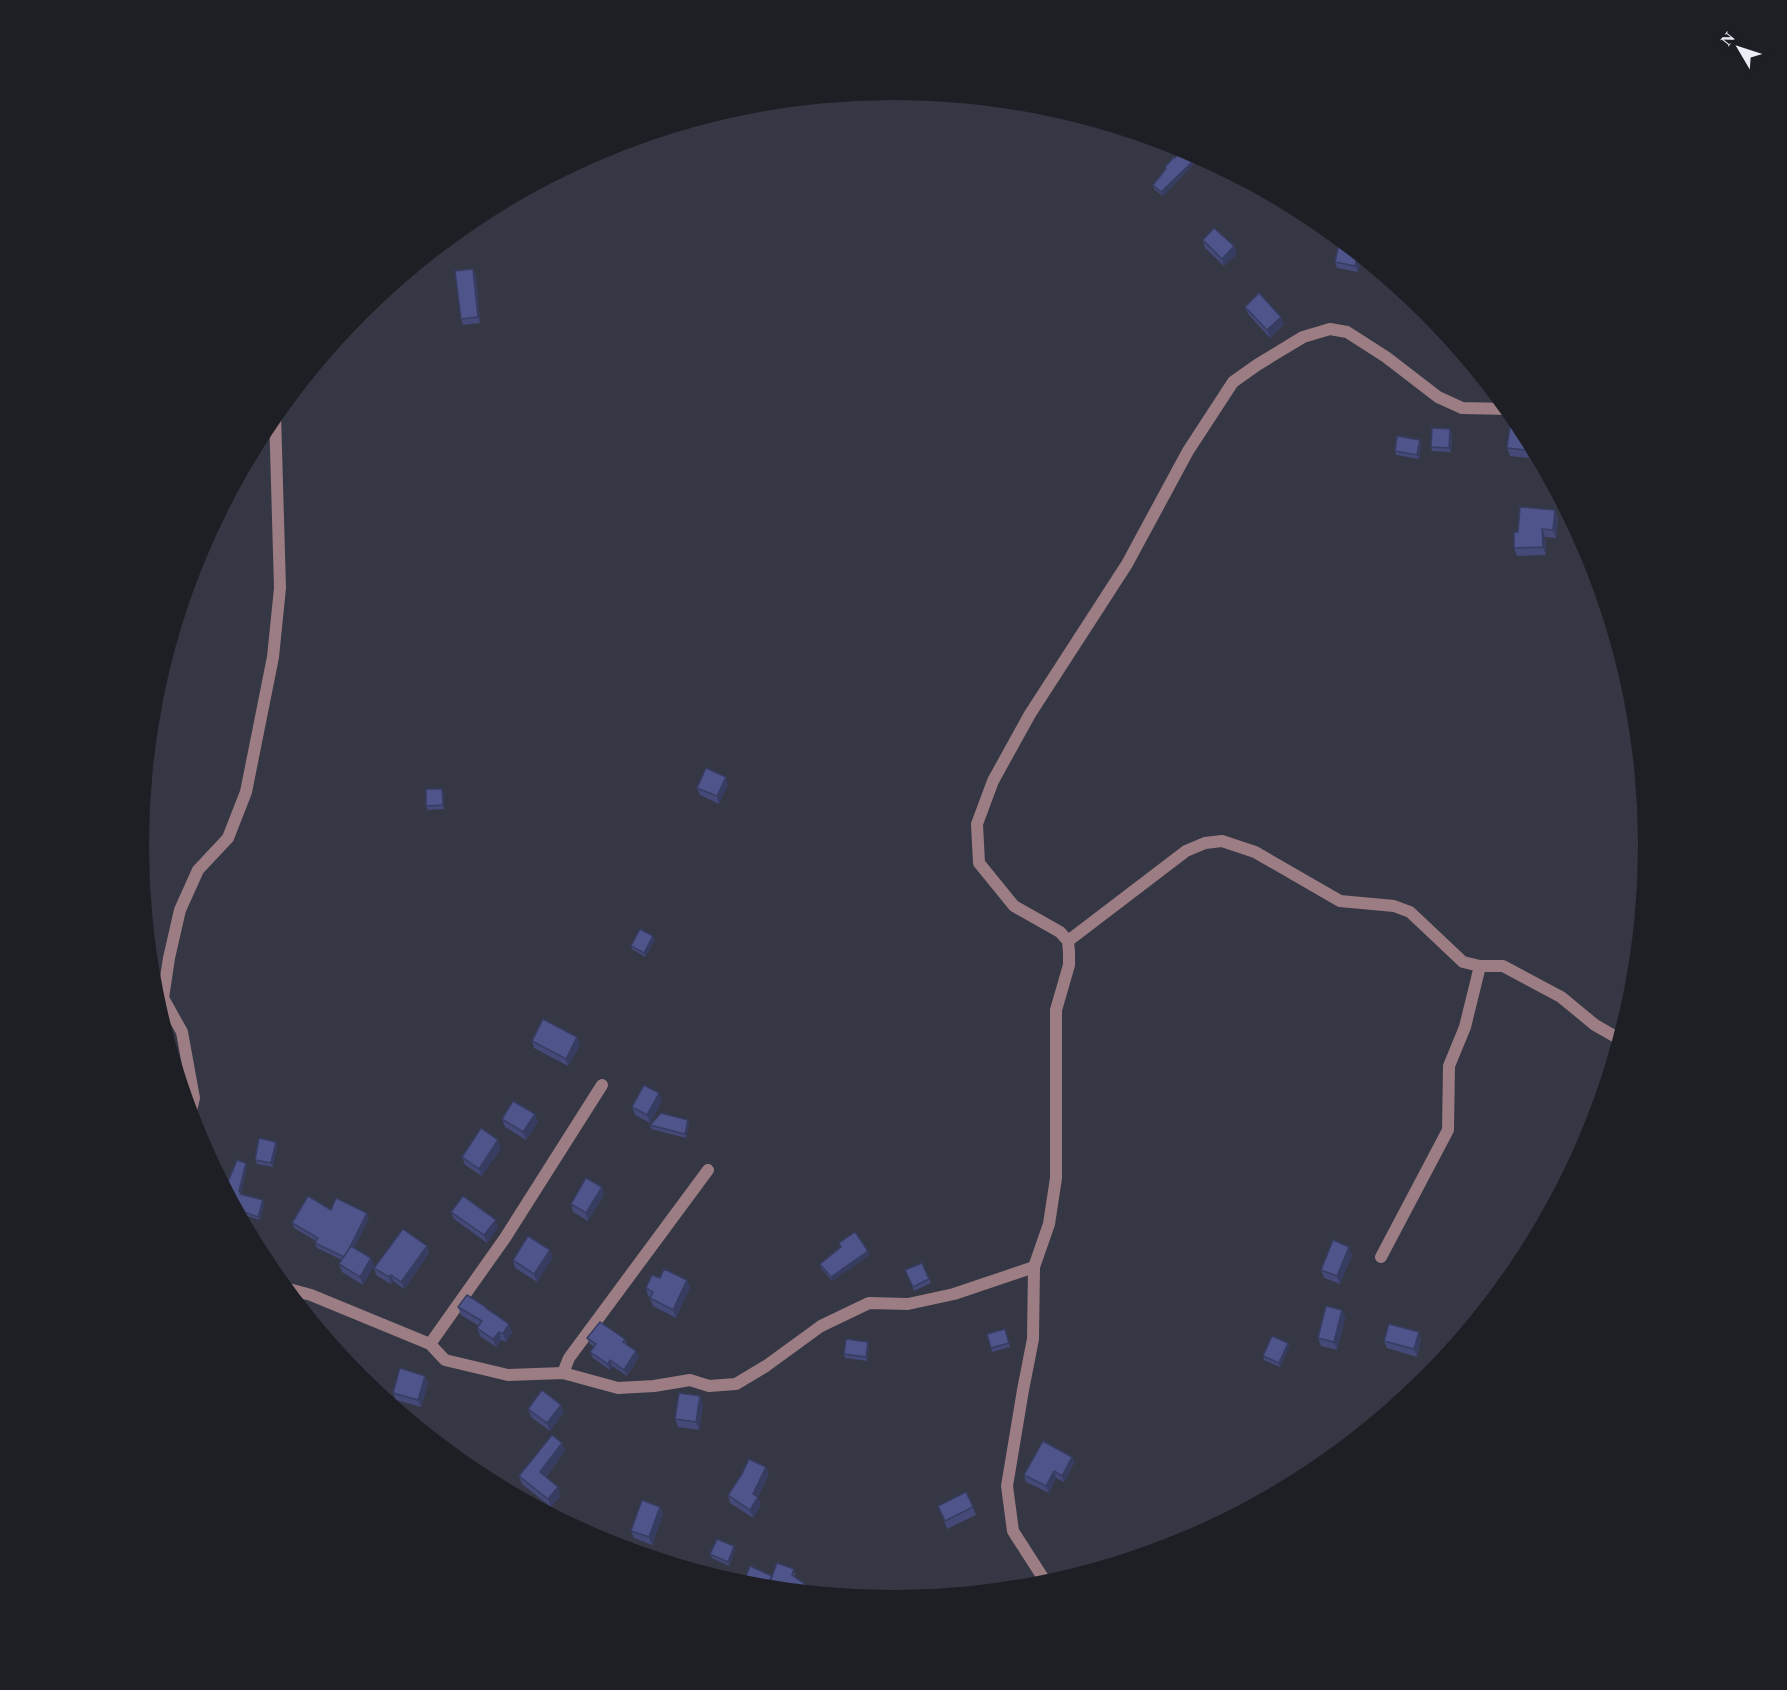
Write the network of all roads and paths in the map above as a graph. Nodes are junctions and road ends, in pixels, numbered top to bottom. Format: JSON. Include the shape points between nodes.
{"nodes":[{"id":1,"x":1496,"y":409,"type":"edge"},
{"id":2,"x":275,"y":429,"type":"edge"},
{"id":3,"x":1068,"y":941,"type":"junction"},
{"id":4,"x":1480,"y":966,"type":"junction"},
{"id":5,"x":164,"y":993,"type":"edge"},
{"id":6,"x":166,"y":1004,"type":"edge"},
{"id":7,"x":1614,"y":1036,"type":"edge"},
{"id":8,"x":602,"y":1084,"type":"dead end"},
{"id":9,"x":194,"y":1097,"type":"edge"},
{"id":10,"x":708,"y":1170,"type":"dead end"},
{"id":11,"x":1381,"y":1257,"type":"dead end"},
{"id":12,"x":1034,"y":1267,"type":"junction"},
{"id":13,"x":298,"y":1292,"type":"edge"},
{"id":14,"x":430,"y":1344,"type":"junction"},
{"id":15,"x":563,"y":1373,"type":"junction"},
{"id":16,"x":1041,"y":1575,"type":"edge"}],
"edges":[{"from":1,"to":3,"type":"street","via":[[1462,408],[1438,397],[1347,332],[1330,329],[1304,338],[1233,382],[1188,451],[1127,564],[1030,714],[993,781],[977,824],[979,863],[1014,906],[1060,932]]},
{"from":2,"to":5,"type":"street","via":[[280,588],[271,668],[246,792],[228,838],[198,870],[180,910]]},
{"from":3,"to":4,"type":"street","via":[[1186,851],[1222,841],[1255,852],[1340,901],[1394,906],[1410,912],[1463,962]]},
{"from":3,"to":12,"type":"street","via":[[1069,965],[1056,1010],[1056,1178],[1049,1224]]},
{"from":4,"to":7,"type":"street","via":[[1503,966],[1561,997]]},
{"from":4,"to":11,"type":"street","via":[[1465,1028],[1449,1066],[1448,1130]]},
{"from":6,"to":9,"type":"street","via":[[182,1032]]},
{"from":8,"to":14,"type":"street","via":[[505,1239]]},
{"from":10,"to":15,"type":"street","via":[[569,1358]]},
{"from":12,"to":15,"type":"street","via":[[908,1305],[869,1304],[821,1326],[736,1384],[709,1386],[690,1380],[618,1388]]},
{"from":12,"to":16,"type":"street","via":[[1033,1339],[1007,1486],[1013,1531]]},
{"from":13,"to":14,"type":"street"},
{"from":14,"to":15,"type":"street","via":[[445,1360],[508,1375]]}]}
